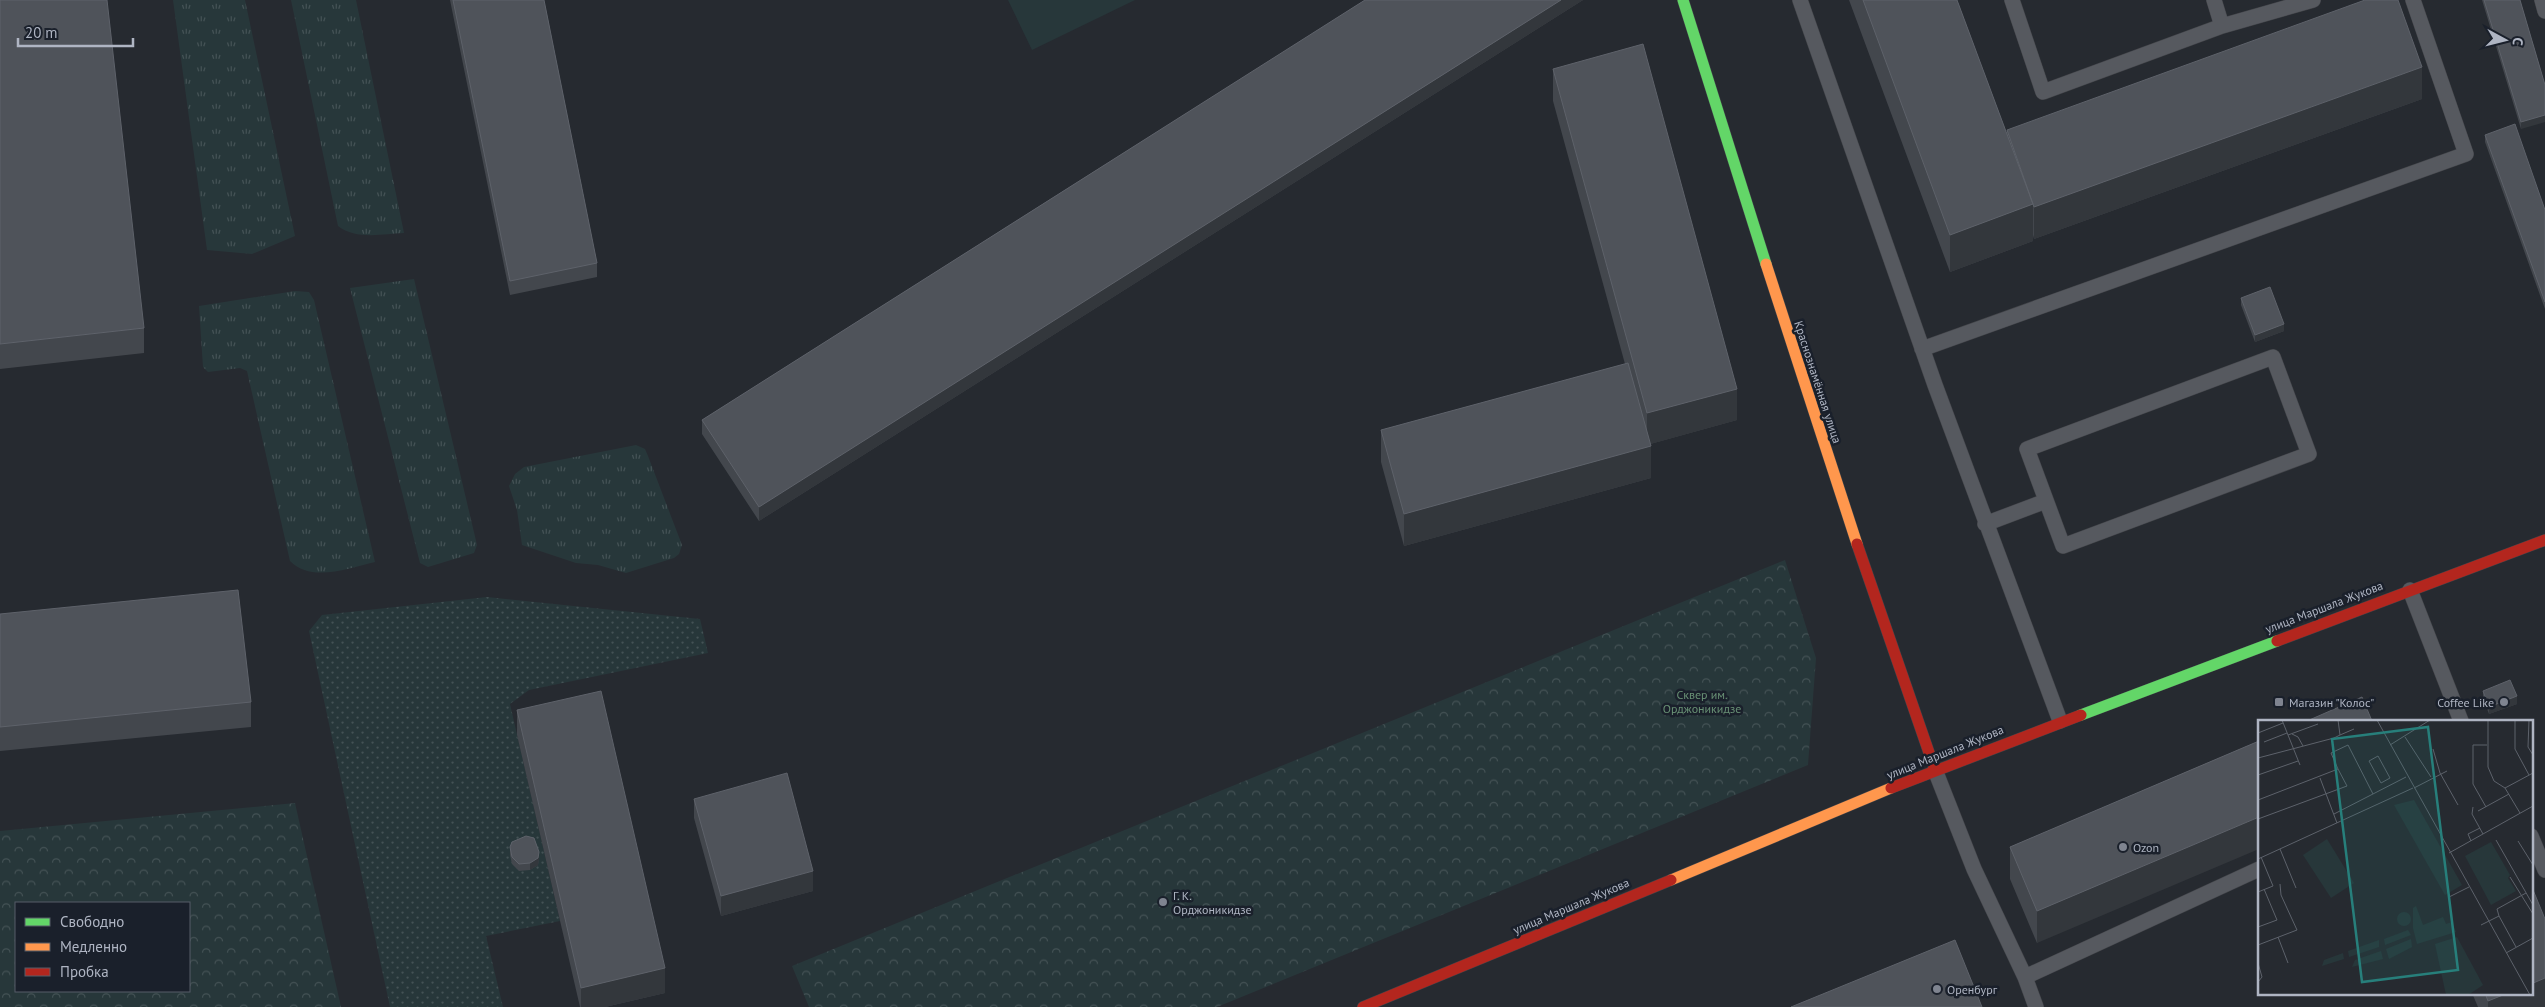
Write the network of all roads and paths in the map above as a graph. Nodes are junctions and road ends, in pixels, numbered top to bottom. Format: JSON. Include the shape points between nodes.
{"nodes":[{"id":1,"x":1683,"y":0,"type":"edge"},
{"id":2,"x":1800,"y":0,"type":"edge"},
{"id":3,"x":2012,"y":0,"type":"edge"},
{"id":4,"x":2214,"y":0,"type":"edge"},
{"id":5,"x":2313,"y":0,"type":"edge"},
{"id":6,"x":2413,"y":0,"type":"edge"},
{"id":7,"x":2542,"y":0,"type":"edge"},
{"id":8,"x":2545,"y":10,"type":"edge"},
{"id":9,"x":2222,"y":26,"type":"junction"},
{"id":10,"x":1922,"y":349,"type":"junction"},
{"id":11,"x":2046,"y":501,"type":"junction"},
{"id":12,"x":1986,"y":524,"type":"junction"},
{"id":13,"x":2545,"y":540,"type":"edge"},
{"id":14,"x":2410,"y":590,"type":"junction"},
{"id":15,"x":2461,"y":720,"type":"edge"},
{"id":16,"x":2060,"y":721,"type":"junction"},
{"id":17,"x":1935,"y":770,"type":"junction"},
{"id":18,"x":2532,"y":838,"type":"edge"},
{"id":19,"x":2258,"y":869,"type":"edge"},
{"id":20,"x":2545,"y":870,"type":"edge"},
{"id":21,"x":2025,"y":977,"type":"junction"},
{"id":22,"x":1363,"y":1007,"type":"edge"},
{"id":23,"x":2036,"y":1007,"type":"edge"}],
"edges":[{"from":1,"to":17,"type":"main road","name":"Краснознамённая улица","via":[[1839,492]]},
{"from":2,"to":10,"type":"lane"},
{"from":3,"to":9,"type":"lane","via":[[2043,92]]},
{"from":4,"to":9,"type":"lane"},
{"from":5,"to":9,"type":"lane"},
{"from":6,"to":10,"type":"lane","via":[[2466,154]]},
{"from":7,"to":8,"type":"lane"},
{"from":10,"to":12,"type":"lane"},
{"from":11,"to":11,"type":"lane","via":[[2063,546],[2309,454],[2273,357],[2027,449]]},
{"from":11,"to":12,"type":"lane"},
{"from":12,"to":16,"type":"lane"},
{"from":13,"to":14,"type":"main road","name":"улица Маршала Жукова"},
{"from":14,"to":15,"type":"lane"},
{"from":14,"to":16,"type":"main road","name":"улица Маршала Жукова"},
{"from":16,"to":17,"type":"main road","name":"улица Маршала Жукова"},
{"from":17,"to":21,"type":"lane","via":[[1974,869]]},
{"from":17,"to":22,"type":"main road","name":"улица Маршала Жукова"},
{"from":18,"to":20,"type":"lane"},
{"from":19,"to":21,"type":"lane"},
{"from":21,"to":23,"type":"lane"}]}
